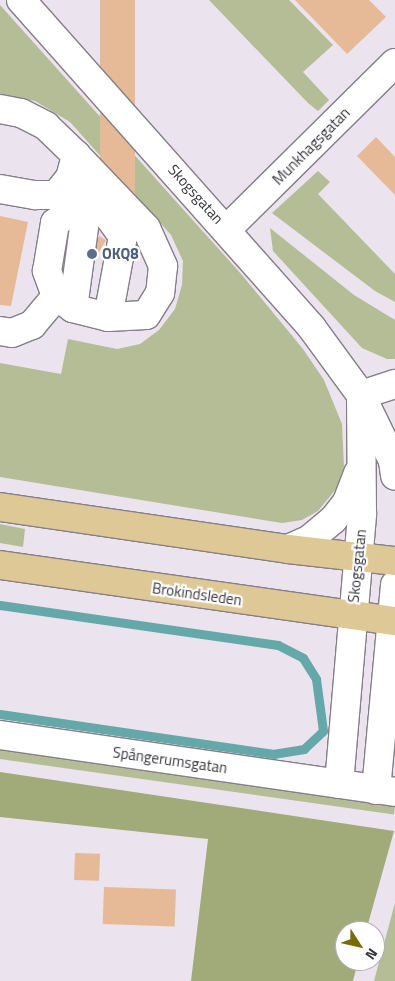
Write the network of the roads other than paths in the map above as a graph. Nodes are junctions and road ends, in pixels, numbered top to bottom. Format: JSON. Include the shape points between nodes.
{"nodes":[{"id":1,"x":21,"y":0,"type":"edge"},
{"id":2,"x":395,"y":63,"type":"edge"},
{"id":3,"x":0,"y":109,"type":"edge"},
{"id":4,"x":76,"y":155,"type":"junction"},
{"id":5,"x":0,"y":188,"type":"edge"},
{"id":6,"x":88,"y":199,"type":"junction"},
{"id":7,"x":227,"y":229,"type":"junction"},
{"id":8,"x":65,"y":302,"type":"junction"},
{"id":9,"x":108,"y":317,"type":"junction"},
{"id":10,"x":0,"y":331,"type":"edge"},
{"id":11,"x":395,"y":384,"type":"edge"},
{"id":12,"x":361,"y":395,"type":"junction"},
{"id":13,"x":361,"y":465,"type":"junction"},
{"id":14,"x":395,"y":476,"type":"edge"},
{"id":15,"x":0,"y":507,"type":"edge"},
{"id":16,"x":288,"y":549,"type":"junction"},
{"id":17,"x":358,"y":557,"type":"junction"},
{"id":18,"x":395,"y":561,"type":"edge"},
{"id":19,"x":0,"y":565,"type":"edge"},
{"id":20,"x":395,"y":585,"type":"edge"},
{"id":21,"x":352,"y":616,"type":"junction"},
{"id":22,"x":393,"y":621,"type":"edge"},
{"id":23,"x":0,"y":735,"type":"edge"},
{"id":24,"x":339,"y":784,"type":"junction"},
{"id":25,"x":385,"y":791,"type":"edge"}],
"edges":[{"from":1,"to":7,"type":"street","name":"Skogsgatan"},
{"from":2,"to":7,"type":"street","name":"Munkhagsgatan"},
{"from":3,"to":4,"type":"street","via":[[21,113],[46,126]]},
{"from":4,"to":5,"type":"street","via":[[70,178],[56,195],[34,195]]},
{"from":4,"to":6,"type":"street"},
{"from":4,"to":9,"type":"street","via":[[146,228],[163,266],[160,293],[146,315]]},
{"from":6,"to":8,"type":"street","via":[[55,223],[46,271]]},
{"from":6,"to":9,"type":"street","via":[[109,216],[123,236]]},
{"from":7,"to":12,"type":"street","name":"Skogsgatan","via":[[312,328]]},
{"from":8,"to":9,"type":"street"},
{"from":8,"to":10,"type":"street","via":[[32,325],[12,333]]},
{"from":11,"to":12,"type":"street"},
{"from":12,"to":13,"type":"street","name":"Skogsgatan"},
{"from":12,"to":14,"type":"street","name":"Skogsgatan","via":[[393,461]]},
{"from":13,"to":16,"type":"street","via":[[347,502],[333,520],[310,539]]},
{"from":13,"to":17,"type":"street","name":"Skogsgatan","via":[[362,513]]},
{"from":15,"to":16,"type":"main road"},
{"from":16,"to":17,"type":"main road"},
{"from":17,"to":18,"type":"main road"},
{"from":17,"to":21,"type":"street","name":"Skogsgatan"},
{"from":19,"to":21,"type":"main road","name":"Brokindsleden"},
{"from":20,"to":22,"type":"street"},
{"from":21,"to":22,"type":"main road","name":"Brokindsleden"},
{"from":21,"to":24,"type":"street"},
{"from":22,"to":25,"type":"street","name":"Spångerumsgatan"},
{"from":23,"to":24,"type":"street","name":"Spångerumsgatan"},
{"from":24,"to":25,"type":"street","name":"Spångerumsgatan"}]}
